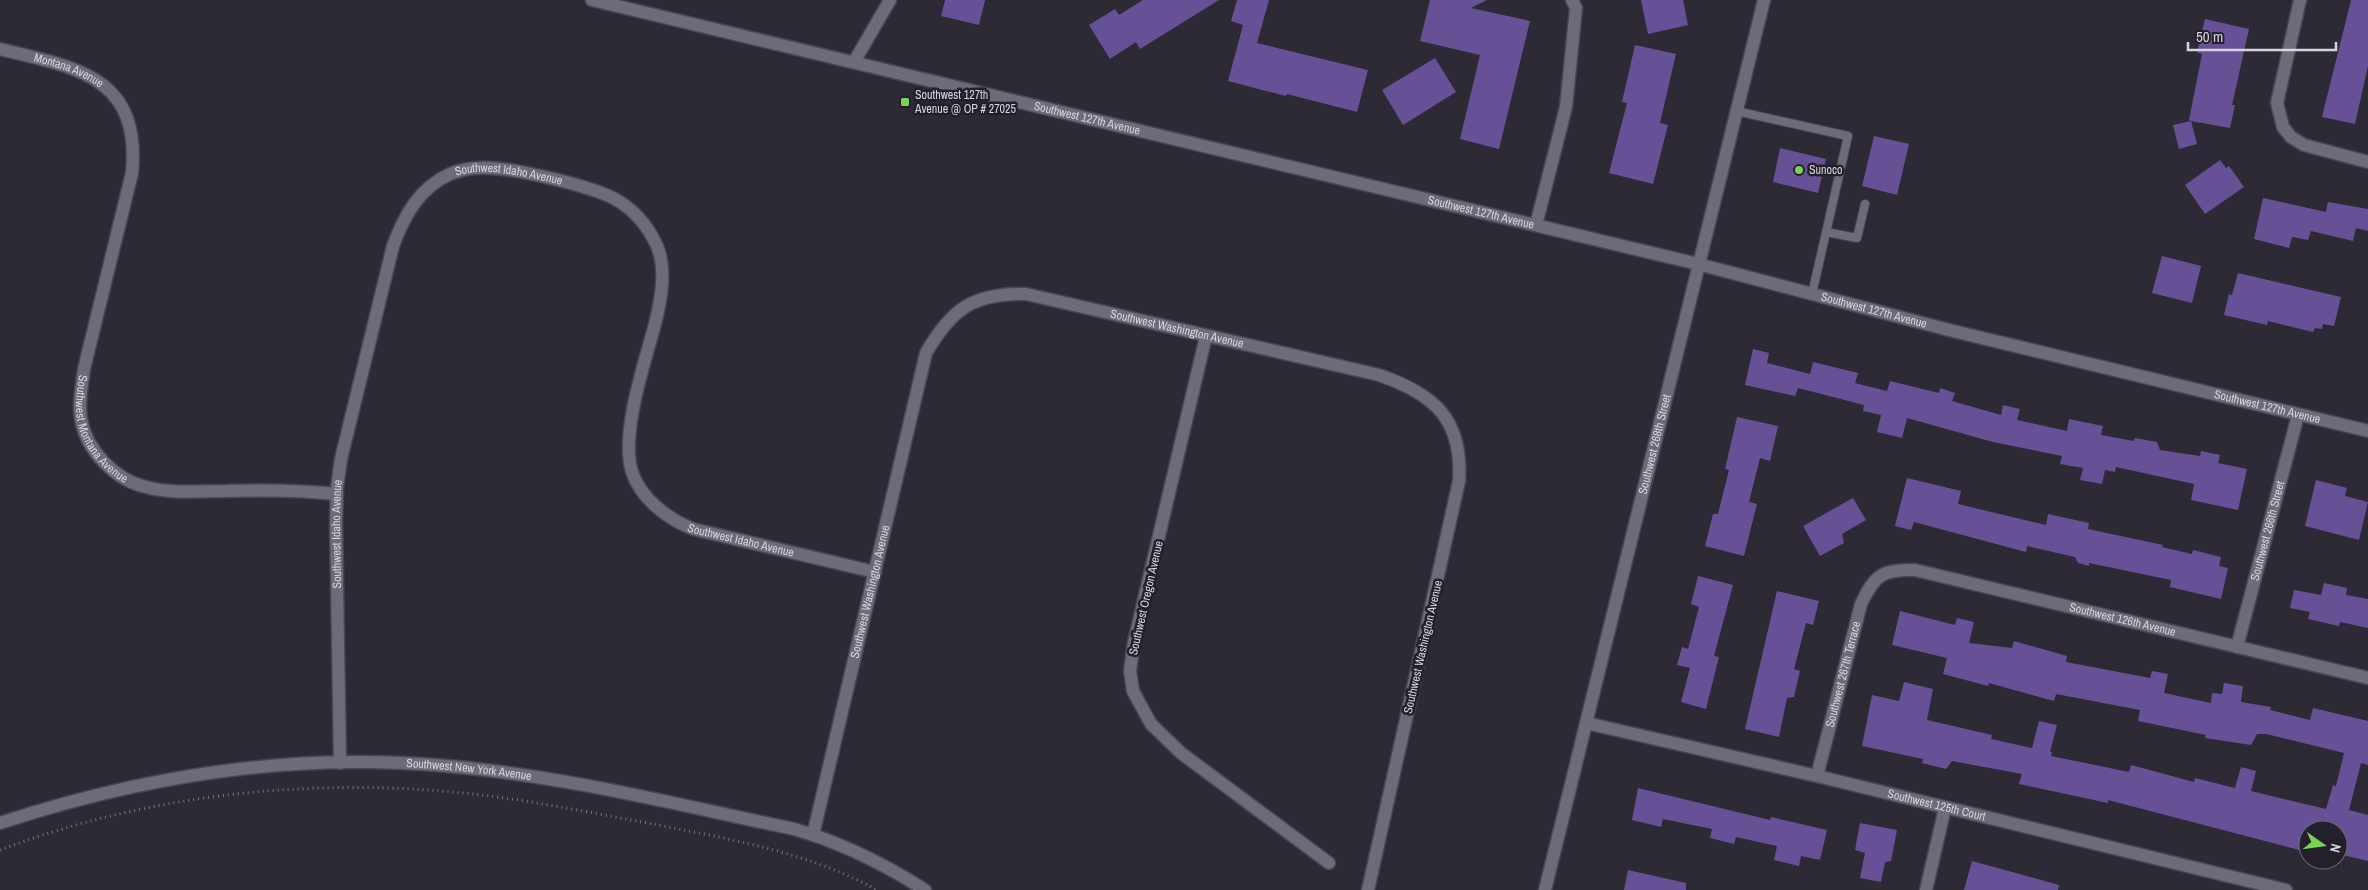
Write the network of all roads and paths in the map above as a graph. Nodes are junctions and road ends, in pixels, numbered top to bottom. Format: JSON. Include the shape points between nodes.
{"nodes":[{"id":1,"x":592,"y":0,"type":"edge"},
{"id":2,"x":890,"y":0,"type":"edge"},
{"id":3,"x":1572,"y":0,"type":"edge"},
{"id":4,"x":1764,"y":0,"type":"edge"},
{"id":5,"x":2300,"y":0,"type":"edge"},
{"id":6,"x":0,"y":49,"type":"edge"},
{"id":7,"x":854,"y":62,"type":"junction"},
{"id":8,"x":1736,"y":111,"type":"junction"},
{"id":9,"x":125,"y":112,"type":"joint"},
{"id":10,"x":2368,"y":162,"type":"edge"},
{"id":11,"x":1864,"y":204,"type":"dead end"},
{"id":12,"x":1536,"y":226,"type":"junction"},
{"id":13,"x":1826,"y":232,"type":"junction"},
{"id":14,"x":1698,"y":264,"type":"junction"},
{"id":15,"x":1812,"y":294,"type":"junction"},
{"id":16,"x":1206,"y":336,"type":"junction"},
{"id":17,"x":2298,"y":415,"type":"junction"},
{"id":18,"x":2368,"y":432,"type":"edge"},
{"id":19,"x":336,"y":494,"type":"junction"},
{"id":20,"x":875,"y":572,"type":"junction"},
{"id":21,"x":1879,"y":577,"type":"joint"},
{"id":22,"x":2237,"y":647,"type":"junction"},
{"id":23,"x":2368,"y":678,"type":"edge"},
{"id":24,"x":1586,"y":723,"type":"junction"},
{"id":25,"x":340,"y":763,"type":"junction"},
{"id":26,"x":1817,"y":776,"type":"junction"},
{"id":27,"x":1945,"y":808,"type":"junction"},
{"id":28,"x":0,"y":823,"type":"edge"},
{"id":29,"x":814,"y":835,"type":"junction"},
{"id":30,"x":0,"y":850,"type":"edge"},
{"id":31,"x":1329,"y":863,"type":"dead end"},
{"id":32,"x":877,"y":890,"type":"edge"},
{"id":33,"x":925,"y":890,"type":"edge"},
{"id":34,"x":1368,"y":890,"type":"edge"},
{"id":35,"x":1545,"y":890,"type":"edge"},
{"id":36,"x":1926,"y":890,"type":"edge"},
{"id":37,"x":2286,"y":890,"type":"edge"}],
"edges":[{"from":1,"to":7,"type":"street","name":"Southwest 127th Avenue"},
{"from":2,"to":7,"type":"street"},
{"from":3,"to":12,"type":"street","via":[[1576,8],[1566,107]]},
{"from":4,"to":8,"type":"street","name":"Southwest 268th Street"},
{"from":5,"to":10,"type":"street","via":[[2277,103],[2282,127],[2304,145]]},
{"from":6,"to":9,"type":"street","name":"Montana Avenue","via":[[86,74],[104,85]]},
{"from":7,"to":12,"type":"street","name":"Southwest 127th Avenue"},
{"from":8,"to":13,"type":"lane","via":[[1848,136]]},
{"from":8,"to":14,"type":"street","name":"Southwest 268th Street"},
{"from":9,"to":19,"type":"street","name":"Southwest Montana Avenue","via":[[134,152],[132,174],[84,370],[80,400],[81,420],[90,444],[108,466],[127,481],[146,488]]},
{"from":11,"to":13,"type":"lane","via":[[1857,238]]},
{"from":12,"to":14,"type":"street","name":"Southwest 127th Avenue"},
{"from":13,"to":15,"type":"lane"},
{"from":14,"to":15,"type":"street","name":"Southwest 127th Avenue"},
{"from":14,"to":24,"type":"street","name":"Southwest 268th Street"},
{"from":15,"to":17,"type":"street","name":"Southwest 127th Avenue"},
{"from":16,"to":20,"type":"street","name":"Southwest Washington Avenue","via":[[1026,294],[1002,294],[963,306],[948,320],[926,352]]},
{"from":16,"to":31,"type":"street","name":"Southwest Oregon Avenue","via":[[1134,642],[1130,671],[1133,690],[1142,711],[1164,738]]},
{"from":16,"to":34,"type":"street","name":"Southwest Washington Avenue","via":[[1400,382],[1422,393],[1437,407],[1451,425],[1457,440],[1461,459],[1459,481]]},
{"from":17,"to":18,"type":"street","name":"Southwest 127th Avenue"},
{"from":17,"to":22,"type":"street","name":"Southwest 266th Street"},
{"from":19,"to":20,"type":"street","name":"Southwest Idaho Avenue","via":[[341,459],[401,223],[413,203],[434,183],[471,168],[491,168],[573,185],[614,198],[633,212],[658,248],[662,284],[628,447],[632,472],[660,511],[693,529]]},
{"from":19,"to":25,"type":"street","name":"Southwest Idaho Avenue"},
{"from":20,"to":29,"type":"street","name":"Southwest Washington Avenue"},
{"from":21,"to":22,"type":"street","name":"Southwest 126th Avenue","via":[[1894,570],[1915,570]]},
{"from":21,"to":26,"type":"street","name":"Southwest 267th Terrace","via":[[1869,587],[1861,604]]},
{"from":22,"to":23,"type":"street","name":"Southwest 126th Avenue"},
{"from":24,"to":26,"type":"street","name":"Southwest 125th Court"},
{"from":24,"to":35,"type":"street","name":"Southwest 268th Street"},
{"from":25,"to":28,"type":"street","name":"Southwest New York Avenue","via":[[273,766],[184,776],[56,805]]},
{"from":25,"to":29,"type":"street","name":"Southwest New York Avenue","via":[[447,766],[531,777]]},
{"from":26,"to":27,"type":"street","name":"Southwest 125th Court"},
{"from":27,"to":36,"type":"street"},
{"from":27,"to":37,"type":"street","name":"Southwest 125th Court"},
{"from":29,"to":33,"type":"street","name":"Southwest New York Avenue","via":[[879,863]]},
{"from":30,"to":32,"type":"path","via":[[107,817],[198,799],[270,790],[403,788],[487,795],[740,842],[822,865]]}]}
